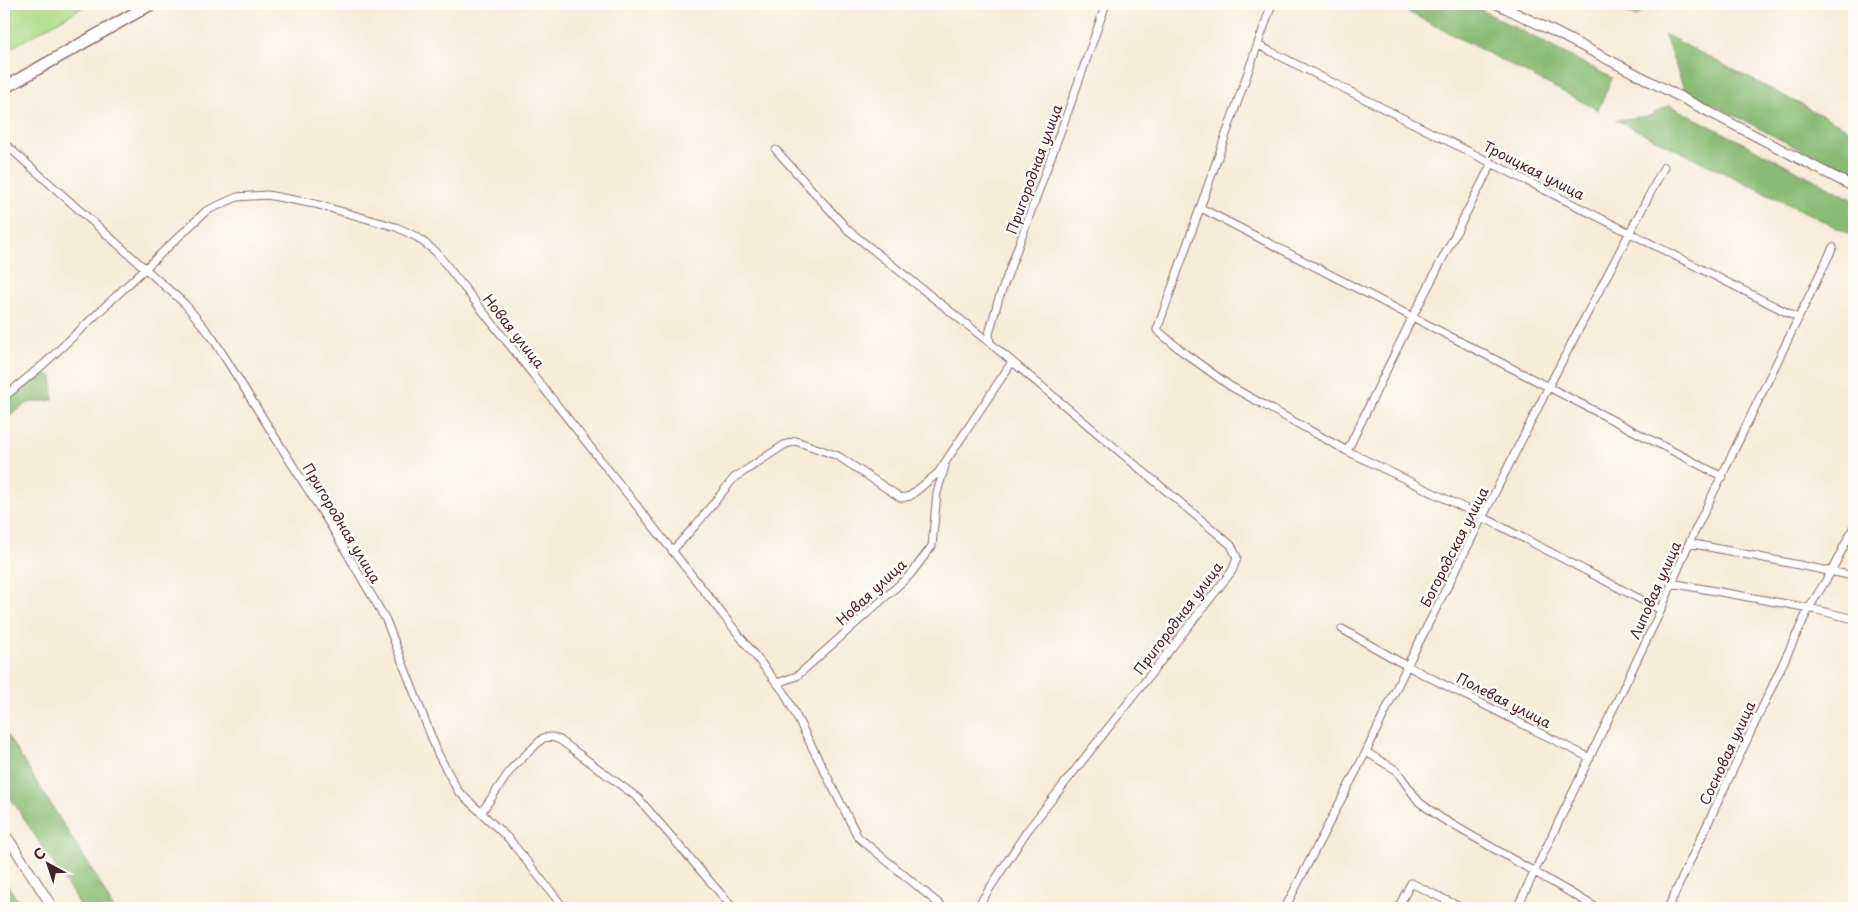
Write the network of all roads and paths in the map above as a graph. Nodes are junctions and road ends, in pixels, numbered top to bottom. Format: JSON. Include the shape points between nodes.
{"nodes":[{"id":1,"x":151,"y":4,"type":"edge"},
{"id":2,"x":1106,"y":4,"type":"edge"},
{"id":3,"x":1272,"y":4,"type":"edge"},
{"id":4,"x":1497,"y":4,"type":"edge"},
{"id":5,"x":1258,"y":45,"type":"junction"},
{"id":6,"x":4,"y":88,"type":"edge"},
{"id":7,"x":4,"y":143,"type":"edge"},
{"id":8,"x":776,"y":150,"type":"dead end"},
{"id":9,"x":1492,"y":163,"type":"junction"},
{"id":10,"x":1664,"y":167,"type":"dead end"},
{"id":11,"x":1854,"y":187,"type":"edge"},
{"id":12,"x":1201,"y":208,"type":"junction"},
{"id":13,"x":1630,"y":233,"type":"junction"},
{"id":14,"x":1833,"y":247,"type":"dead end"},
{"id":15,"x":145,"y":270,"type":"junction"},
{"id":16,"x":1413,"y":316,"type":"junction"},
{"id":17,"x":1798,"y":318,"type":"junction"},
{"id":18,"x":990,"y":343,"type":"junction"},
{"id":19,"x":1012,"y":362,"type":"junction"},
{"id":20,"x":1548,"y":388,"type":"junction"},
{"id":21,"x":4,"y":397,"type":"edge"},
{"id":22,"x":1347,"y":451,"type":"junction"},
{"id":23,"x":946,"y":461,"type":"junction"},
{"id":24,"x":1722,"y":477,"type":"junction"},
{"id":25,"x":1483,"y":517,"type":"junction"},
{"id":26,"x":1854,"y":526,"type":"edge"},
{"id":27,"x":1689,"y":543,"type":"junction"},
{"id":28,"x":672,"y":551,"type":"junction"},
{"id":29,"x":1831,"y":572,"type":"junction"},
{"id":30,"x":1854,"y":576,"type":"edge"},
{"id":31,"x":1671,"y":583,"type":"junction"},
{"id":32,"x":1809,"y":608,"type":"junction"},
{"id":33,"x":1661,"y":610,"type":"junction"},
{"id":34,"x":1854,"y":619,"type":"edge"},
{"id":35,"x":1342,"y":629,"type":"dead end"},
{"id":36,"x":1407,"y":666,"type":"junction"},
{"id":37,"x":777,"y":683,"type":"junction"},
{"id":38,"x":1366,"y":752,"type":"junction"},
{"id":39,"x":1590,"y":758,"type":"junction"},
{"id":40,"x":481,"y":813,"type":"junction"},
{"id":41,"x":4,"y":832,"type":"edge"},
{"id":42,"x":1536,"y":872,"type":"junction"},
{"id":43,"x":53,"y":908,"type":"edge"},
{"id":44,"x":564,"y":908,"type":"edge"},
{"id":45,"x":733,"y":908,"type":"edge"},
{"id":46,"x":944,"y":908,"type":"edge"},
{"id":47,"x":977,"y":908,"type":"edge"},
{"id":48,"x":1285,"y":908,"type":"edge"},
{"id":49,"x":1398,"y":908,"type":"edge"},
{"id":50,"x":1462,"y":908,"type":"edge"},
{"id":51,"x":1517,"y":908,"type":"edge"},
{"id":52,"x":1597,"y":908,"type":"edge"},
{"id":53,"x":1668,"y":908,"type":"edge"}],
"edges":[{"from":1,"to":6,"type":"main road"},
{"from":2,"to":18,"type":"street","name":"Пригородная улица","via":[[998,301],[989,334]]},
{"from":3,"to":5,"type":"street"},
{"from":4,"to":11,"type":"street"},
{"from":5,"to":9,"type":"street","name":"Троицкая улица"},
{"from":5,"to":12,"type":"street"},
{"from":7,"to":15,"type":"street","name":"Пригородная улица"},
{"from":8,"to":18,"type":"street","name":"Пригородная улица","via":[[848,230]]},
{"from":9,"to":13,"type":"street","name":"Троицкая улица"},
{"from":9,"to":16,"type":"street"},
{"from":10,"to":13,"type":"street","name":"Богородская улица"},
{"from":12,"to":16,"type":"street"},
{"from":12,"to":22,"type":"street","via":[[1158,330],[1230,386]]},
{"from":13,"to":17,"type":"street","name":"Троицкая улица"},
{"from":13,"to":20,"type":"street","name":"Богородская улица"},
{"from":14,"to":17,"type":"street","name":"Липовая улица"},
{"from":15,"to":21,"type":"street","name":"Новая улица"},
{"from":15,"to":28,"type":"street","name":"Новая улица","via":[[206,211],[237,197],[268,196],[315,204],[396,227],[417,237],[436,252]]},
{"from":15,"to":40,"type":"street","name":"Пригородная улица","via":[[185,304],[212,337],[334,531],[386,620],[438,754],[458,791]]},
{"from":16,"to":20,"type":"street"},
{"from":16,"to":22,"type":"street"},
{"from":17,"to":24,"type":"street","name":"Липовая улица"},
{"from":18,"to":19,"type":"street","name":"Пригородная улица"},
{"from":19,"to":23,"type":"street"},
{"from":19,"to":47,"type":"street","name":"Пригородная улица","via":[[1231,545],[1237,558],[1232,571],[1027,831]]},
{"from":20,"to":24,"type":"street"},
{"from":20,"to":25,"type":"street","name":"Богородская улица"},
{"from":22,"to":25,"type":"street"},
{"from":23,"to":28,"type":"street","via":[[938,473],[910,496],[902,498],[838,456],[796,441],[784,445],[734,478]]},
{"from":23,"to":37,"type":"street","name":"Новая улица","via":[[937,493],[932,546],[910,575],[797,676]]},
{"from":24,"to":27,"type":"street","name":"Липовая улица"},
{"from":25,"to":33,"type":"street"},
{"from":25,"to":36,"type":"street","name":"Богородская улица"},
{"from":26,"to":29,"type":"street","name":"Сосновая улица"},
{"from":27,"to":29,"type":"street"},
{"from":27,"to":31,"type":"street","name":"Липовая улица"},
{"from":28,"to":37,"type":"street","name":"Новая улица"},
{"from":29,"to":30,"type":"street"},
{"from":29,"to":32,"type":"street","name":"Сосновая улица"},
{"from":31,"to":32,"type":"street"},
{"from":31,"to":33,"type":"street","name":"Липовая улица"},
{"from":32,"to":34,"type":"street"},
{"from":32,"to":53,"type":"street","name":"Сосновая улица"},
{"from":33,"to":39,"type":"street","name":"Липовая улица"},
{"from":35,"to":36,"type":"street","name":"Полевая улица"},
{"from":36,"to":38,"type":"street","name":"Богородская улица"},
{"from":36,"to":39,"type":"street","name":"Полевая улица"},
{"from":37,"to":46,"type":"street","name":"Новая улица","via":[[858,836]]},
{"from":38,"to":42,"type":"street","via":[[1396,770],[1419,802],[1441,818]]},
{"from":38,"to":48,"type":"street","name":"Богородская улица"},
{"from":39,"to":42,"type":"street","name":"Липовая улица"},
{"from":40,"to":44,"type":"street","name":"Пригородная улица","via":[[509,839]]},
{"from":40,"to":45,"type":"street","via":[[512,768],[543,738],[560,740],[638,798]]},
{"from":41,"to":43,"type":"street"},
{"from":42,"to":51,"type":"street","name":"Липовая улица"},
{"from":42,"to":52,"type":"street"},
{"from":49,"to":50,"type":"street","via":[[1410,883]]}]}
